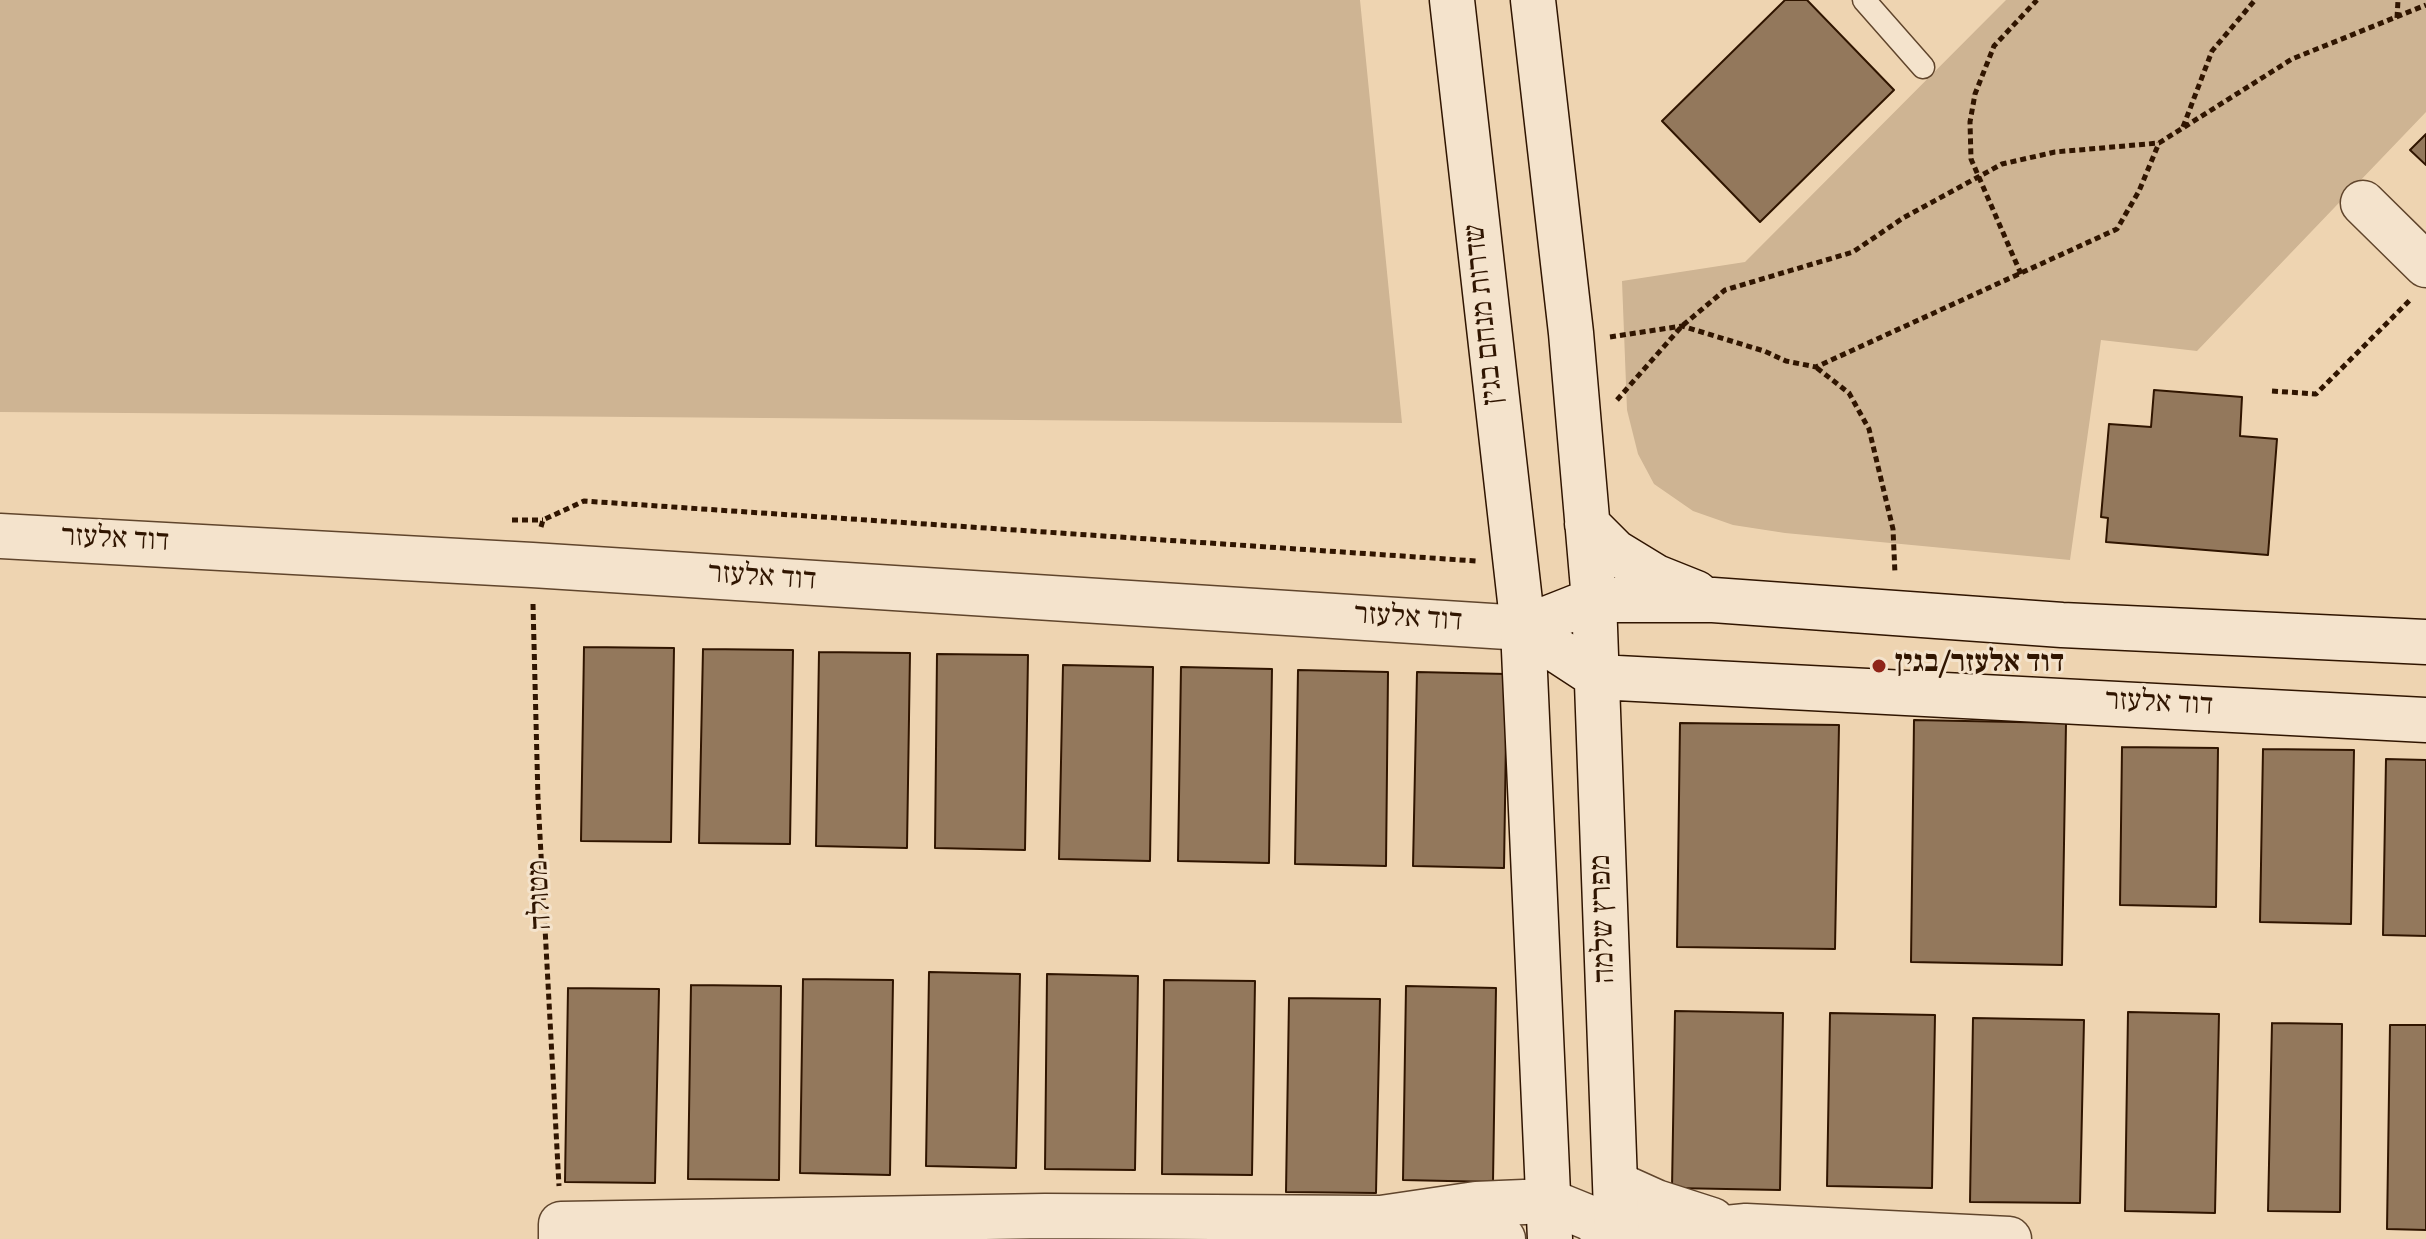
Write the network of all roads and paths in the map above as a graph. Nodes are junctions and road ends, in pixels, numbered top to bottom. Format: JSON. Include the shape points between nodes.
{"nodes":[{"id":1,"x":1452,"y":0,"type":"edge"},
{"id":2,"x":1533,"y":0,"type":"edge"},
{"id":3,"x":1864,"y":0,"type":"edge"},
{"id":4,"x":2037,"y":0,"type":"edge"},
{"id":5,"x":2255,"y":0,"type":"edge"},
{"id":6,"x":2398,"y":0,"type":"edge"},
{"id":7,"x":2426,"y":5,"type":"edge"},
{"id":8,"x":2397,"y":18,"type":"junction"},
{"id":9,"x":1923,"y":67,"type":"dead end"},
{"id":10,"x":2182,"y":128,"type":"junction"},
{"id":11,"x":2159,"y":143,"type":"junction"},
{"id":12,"x":1977,"y":175,"type":"junction"},
{"id":13,"x":2363,"y":203,"type":"dead end"},
{"id":14,"x":2021,"y":274,"type":"junction"},
{"id":15,"x":2420,"y":280,"type":"edge"},
{"id":16,"x":1682,"y":326,"type":"junction"},
{"id":17,"x":1609,"y":337,"type":"dead end"},
{"id":18,"x":1816,"y":367,"type":"junction"},
{"id":19,"x":2272,"y":391,"type":"dead end"},
{"id":20,"x":1613,"y":404,"type":"dead end"},
{"id":21,"x":1587,"y":524,"type":"junction"},
{"id":22,"x":0,"y":536,"type":"edge"},
{"id":23,"x":1515,"y":563,"type":"junction"},
{"id":24,"x":532,"y":565,"type":"junction"},
{"id":25,"x":1594,"y":600,"type":"junction"},
{"id":26,"x":1713,"y":600,"type":"junction"},
{"id":27,"x":1896,"y":613,"type":"junction"},
{"id":28,"x":1523,"y":628,"type":"junction"},
{"id":29,"x":2426,"y":642,"type":"edge"},
{"id":30,"x":1598,"y":677,"type":"junction"},
{"id":31,"x":2426,"y":720,"type":"edge"},
{"id":32,"x":1616,"y":1184,"type":"junction"},
{"id":33,"x":1381,"y":1218,"type":"junction"},
{"id":34,"x":1549,"y":1220,"type":"edge"},
{"id":35,"x":1746,"y":1226,"type":"junction"},
{"id":36,"x":1044,"y":1227,"type":"edge"},
{"id":37,"x":561,"y":1232,"type":"edge"},
{"id":38,"x":1503,"y":1239,"type":"edge"},
{"id":39,"x":1616,"y":1239,"type":"edge"},
{"id":40,"x":2009,"y":1239,"type":"edge"}],
"edges":[{"from":1,"to":23,"type":"street","name":"שדרות מנחם בגין"},
{"from":2,"to":21,"type":"street"},
{"from":3,"to":9,"type":"lane"},
{"from":4,"to":12,"type":"path","via":[[1994,46],[1975,94],[1970,134]]},
{"from":5,"to":10,"type":"path","via":[[2212,51]]},
{"from":6,"to":8,"type":"path"},
{"from":7,"to":8,"type":"path"},
{"from":8,"to":10,"type":"path","via":[[2292,59]]},
{"from":10,"to":11,"type":"path"},
{"from":11,"to":12,"type":"path","via":[[2030,156]]},
{"from":11,"to":14,"type":"path","via":[[2117,229]]},
{"from":12,"to":14,"type":"path"},
{"from":12,"to":16,"type":"path","via":[[1853,252],[1725,290]]},
{"from":13,"to":15,"type":"street"},
{"from":14,"to":18,"type":"path"},
{"from":15,"to":19,"type":"path","via":[[2316,394]]},
{"from":16,"to":17,"type":"path"},
{"from":16,"to":18,"type":"path"},
{"from":16,"to":20,"type":"path"},
{"from":18,"to":27,"type":"path","via":[[1849,393],[1869,429],[1893,529]]},
{"from":21,"to":25,"type":"street"},
{"from":21,"to":26,"type":"street","via":[[1615,552],[1656,577]]},
{"from":22,"to":24,"type":"street","name":"דוד אלעזר"},
{"from":23,"to":24,"type":"path","name":"מטולה","via":[[584,501],[543,520]]},
{"from":23,"to":28,"type":"street","name":"שדרות מנחם בגין"},
{"from":24,"to":28,"type":"street","name":"דוד אלעזר"},
{"from":24,"to":37,"type":"path","name":"מטולה","via":[[538,799]]},
{"from":25,"to":26,"type":"street","name":"דוד אלעזר"},
{"from":25,"to":28,"type":"street","name":"דוד אלעזר"},
{"from":25,"to":30,"type":"street","name":"מפרץ שלמה"},
{"from":26,"to":27,"type":"street","name":"דוד אלעזר"},
{"from":27,"to":29,"type":"street","name":"דוד אלעזר"},
{"from":28,"to":30,"type":"street","name":"דוד אלעזר"},
{"from":28,"to":34,"type":"street"},
{"from":30,"to":31,"type":"street","name":"דוד אלעזר"},
{"from":30,"to":32,"type":"street","name":"מפרץ שלמה"},
{"from":32,"to":35,"type":"street","via":[[1700,1217]]},
{"from":32,"to":39,"type":"street","name":"מפרץ שלמה"},
{"from":33,"to":34,"type":"street","via":[[1437,1208]]},
{"from":33,"to":36,"type":"street"},
{"from":33,"to":38,"type":"street","via":[[1431,1231]]},
{"from":34,"to":39,"type":"street","via":[[1590,1218]]},
{"from":35,"to":39,"type":"street"},
{"from":35,"to":40,"type":"street"},
{"from":36,"to":37,"type":"street"}]}
